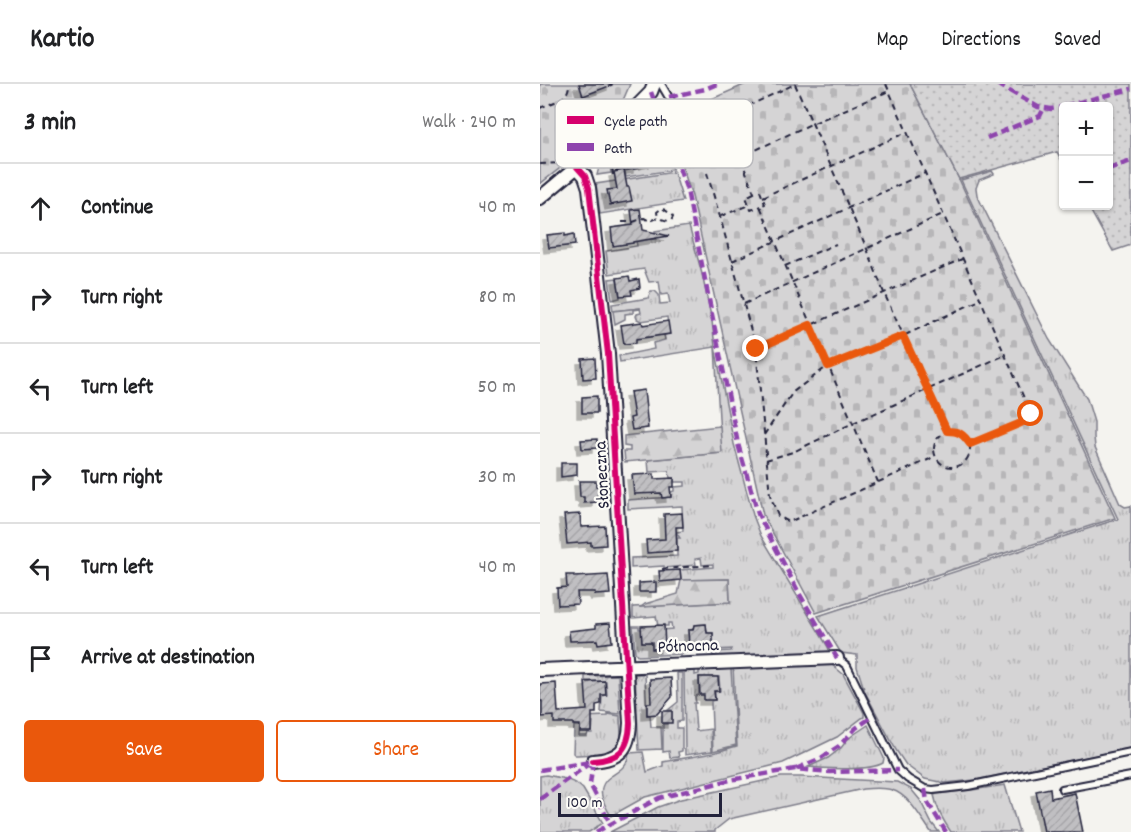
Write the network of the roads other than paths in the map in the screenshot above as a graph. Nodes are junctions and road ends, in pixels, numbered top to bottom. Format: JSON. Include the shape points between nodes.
{"nodes":[{"id":1,"x":661,"y":84,"type":"edge"},
{"id":2,"x":670,"y":99,"type":"edge"},
{"id":3,"x":578,"y":168,"type":"joint"},
{"id":4,"x":540,"y":198,"type":"edge"},
{"id":5,"x":837,"y":658,"type":"joint"},
{"id":6,"x":627,"y":665,"type":"junction"},
{"id":7,"x":540,"y":670,"type":"edge"},
{"id":8,"x":1131,"y":752,"type":"edge"},
{"id":9,"x":593,"y":761,"type":"dead end"},
{"id":10,"x":1131,"y":776,"type":"edge"},
{"id":11,"x":1062,"y":789,"type":"dead end"}],
"edges":[{"from":1,"to":2,"type":"lane"},
{"from":3,"to":4,"type":"street"},
{"from":3,"to":6,"type":"street","name":"Słoneczna","via":[[589,188],[608,354]]},
{"from":5,"to":6,"type":"street","name":"Północna"},
{"from":5,"to":8,"type":"lane","via":[[847,666],[898,770],[925,789],[968,786]]},
{"from":6,"to":7,"type":"street","name":"Północna"},
{"from":6,"to":9,"type":"street","name":"Słoneczna","via":[[630,737],[613,758]]},
{"from":10,"to":11,"type":"lane"}]}
